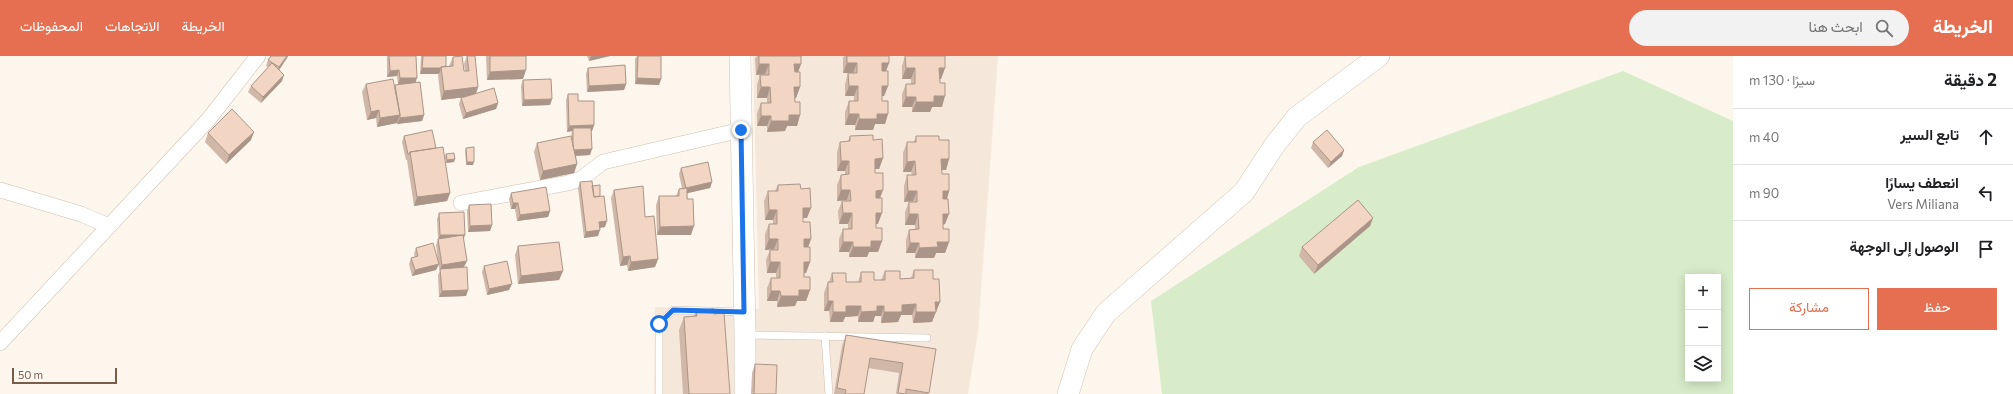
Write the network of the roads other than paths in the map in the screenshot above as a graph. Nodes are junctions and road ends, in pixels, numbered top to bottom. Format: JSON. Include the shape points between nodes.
{"nodes":[{"id":1,"x":258,"y":56,"type":"edge"},
{"id":2,"x":740,"y":56,"type":"edge"},
{"id":3,"x":1379,"y":56,"type":"edge"},
{"id":4,"x":741,"y":130,"type":"junction"},
{"id":5,"x":0,"y":190,"type":"edge"},
{"id":6,"x":461,"y":203,"type":"dead end"},
{"id":7,"x":109,"y":226,"type":"junction"},
{"id":8,"x":744,"y":312,"type":"junction"},
{"id":9,"x":746,"y":335,"type":"junction"},
{"id":10,"x":825,"y":336,"type":"junction"},
{"id":11,"x":927,"y":338,"type":"dead end"},
{"id":12,"x":0,"y":343,"type":"edge"},
{"id":13,"x":659,"y":394,"type":"edge"},
{"id":14,"x":745,"y":394,"type":"edge"},
{"id":15,"x":829,"y":394,"type":"edge"},
{"id":16,"x":1068,"y":394,"type":"edge"}],
"edges":[{"from":1,"to":7,"type":"street","via":[[208,120]]},
{"from":2,"to":4,"type":"street"},
{"from":3,"to":16,"type":"street","via":[[1297,117],[1274,146],[1244,192],[1106,313],[1082,349]]},
{"from":4,"to":6,"type":"street","via":[[603,162],[581,179],[568,183]]},
{"from":4,"to":8,"type":"street"},
{"from":5,"to":7,"type":"street","via":[[81,214]]},
{"from":7,"to":12,"type":"street"},
{"from":8,"to":9,"type":"street"},
{"from":8,"to":13,"type":"lane","via":[[673,310],[659,324]]},
{"from":9,"to":10,"type":"lane"},
{"from":9,"to":14,"type":"street"},
{"from":10,"to":11,"type":"lane"},
{"from":10,"to":15,"type":"lane"}]}
